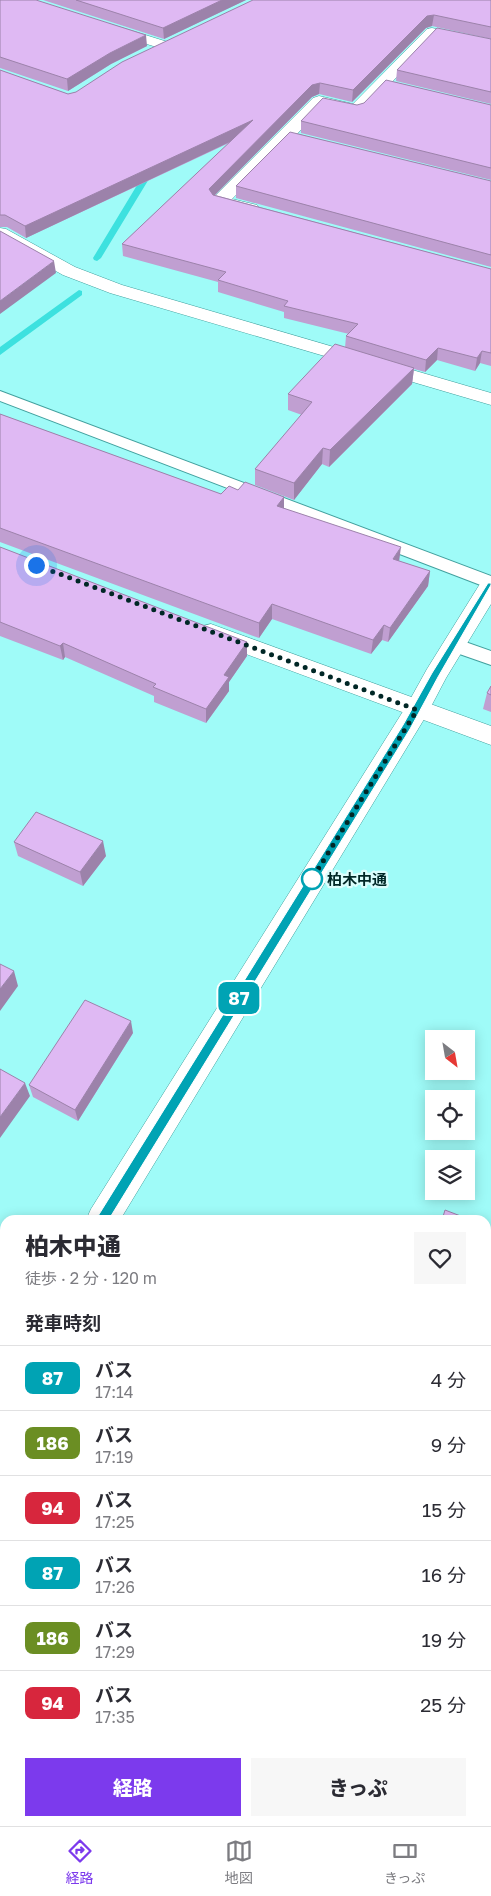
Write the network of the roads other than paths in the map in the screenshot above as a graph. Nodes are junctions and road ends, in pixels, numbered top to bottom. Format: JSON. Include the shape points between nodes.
{"nodes":[{"id":1,"x":99,"y":24,"type":"edge"},
{"id":2,"x":183,"y":37,"type":"edge"},
{"id":3,"x":491,"y":45,"type":"edge"},
{"id":4,"x":166,"y":46,"type":"junction"},
{"id":5,"x":150,"y":53,"type":"edge"},
{"id":6,"x":381,"y":84,"type":"junction"},
{"id":7,"x":491,"y":111,"type":"edge"},
{"id":8,"x":286,"y":136,"type":"junction"},
{"id":9,"x":342,"y":150,"type":"edge"},
{"id":10,"x":267,"y":214,"type":"edge"},
{"id":11,"x":0,"y":233,"type":"edge"},
{"id":12,"x":0,"y":396,"type":"edge"},
{"id":13,"x":491,"y":399,"type":"edge"},
{"id":14,"x":491,"y":584,"type":"edge"},
{"id":15,"x":194,"y":625,"type":"edge"},
{"id":16,"x":454,"y":645,"type":"junction"},
{"id":17,"x":491,"y":658,"type":"edge"},
{"id":18,"x":417,"y":710,"type":"junction"},
{"id":19,"x":491,"y":736,"type":"edge"},
{"id":20,"x":105,"y":1215,"type":"edge"}],
"edges":[{"from":1,"to":4,"type":"street"},
{"from":2,"to":4,"type":"street"},
{"from":3,"to":6,"type":"street","via":[[432,32]]},
{"from":4,"to":5,"type":"street"},
{"from":6,"to":7,"type":"street"},
{"from":6,"to":8,"type":"street","via":[[357,110],[319,101]]},
{"from":8,"to":9,"type":"street"},
{"from":8,"to":10,"type":"street","via":[[220,201]]},
{"from":11,"to":13,"type":"street","via":[[70,271],[116,289]]},
{"from":12,"to":14,"type":"lane"},
{"from":14,"to":16,"type":"street"},
{"from":15,"to":18,"type":"street"},
{"from":16,"to":17,"type":"lane"},
{"from":16,"to":18,"type":"street"},
{"from":18,"to":19,"type":"street"},
{"from":18,"to":20,"type":"street"}]}
